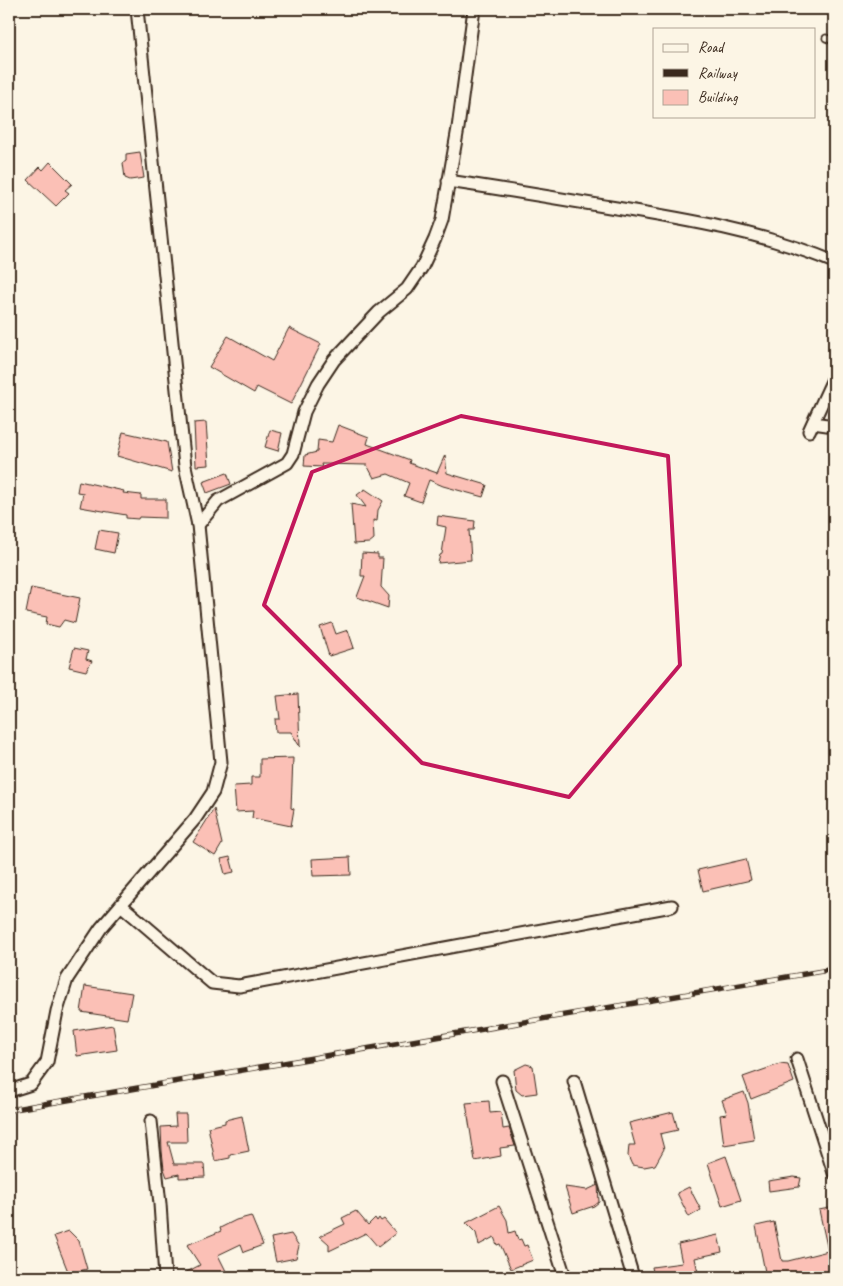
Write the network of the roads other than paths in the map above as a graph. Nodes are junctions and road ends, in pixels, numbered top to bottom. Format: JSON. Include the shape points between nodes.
{"nodes":[{"id":1,"x":137,"y":9,"type":"edge"},
{"id":2,"x":474,"y":9,"type":"edge"},
{"id":3,"x":826,"y":38,"type":"dead end"},
{"id":4,"x":834,"y":41,"type":"edge"},
{"id":5,"x":448,"y":181,"type":"junction"},
{"id":6,"x":834,"y":262,"type":"edge"},
{"id":7,"x":834,"y":377,"type":"edge"},
{"id":8,"x":834,"y":426,"type":"edge"},
{"id":9,"x":198,"y":525,"type":"junction"},
{"id":10,"x":120,"y":905,"type":"junction"},
{"id":11,"x":672,"y":906,"type":"dead end"},
{"id":12,"x":796,"y":1059,"type":"dead end"},
{"id":13,"x":502,"y":1081,"type":"dead end"},
{"id":14,"x":574,"y":1081,"type":"dead end"},
{"id":15,"x":9,"y":1091,"type":"edge"},
{"id":16,"x":151,"y":1121,"type":"dead end"},
{"id":17,"x":834,"y":1173,"type":"edge"},
{"id":18,"x":165,"y":1277,"type":"edge"},
{"id":19,"x":565,"y":1277,"type":"edge"},
{"id":20,"x":633,"y":1277,"type":"edge"}],
"edges":[{"from":1,"to":9,"type":"street","via":[[185,466]]},
{"from":2,"to":5,"type":"street"},
{"from":3,"to":4,"type":"lane"},
{"from":5,"to":6,"type":"street","via":[[684,220],[740,232],[811,252]]},
{"from":5,"to":9,"type":"street","via":[[442,220],[422,267],[407,289],[379,312],[334,360],[304,412],[293,454],[287,463],[218,502]]},
{"from":7,"to":8,"type":"street","via":[[811,427]]},
{"from":9,"to":10,"type":"street","via":[[221,762],[213,792],[195,820]]},
{"from":10,"to":11,"type":"street","via":[[212,983],[239,986]]},
{"from":10,"to":15,"type":"street","via":[[67,979],[56,1011],[47,1062],[31,1084]]},
{"from":12,"to":17,"type":"street"},
{"from":13,"to":19,"type":"street"},
{"from":14,"to":20,"type":"street"},
{"from":16,"to":18,"type":"street"}]}
